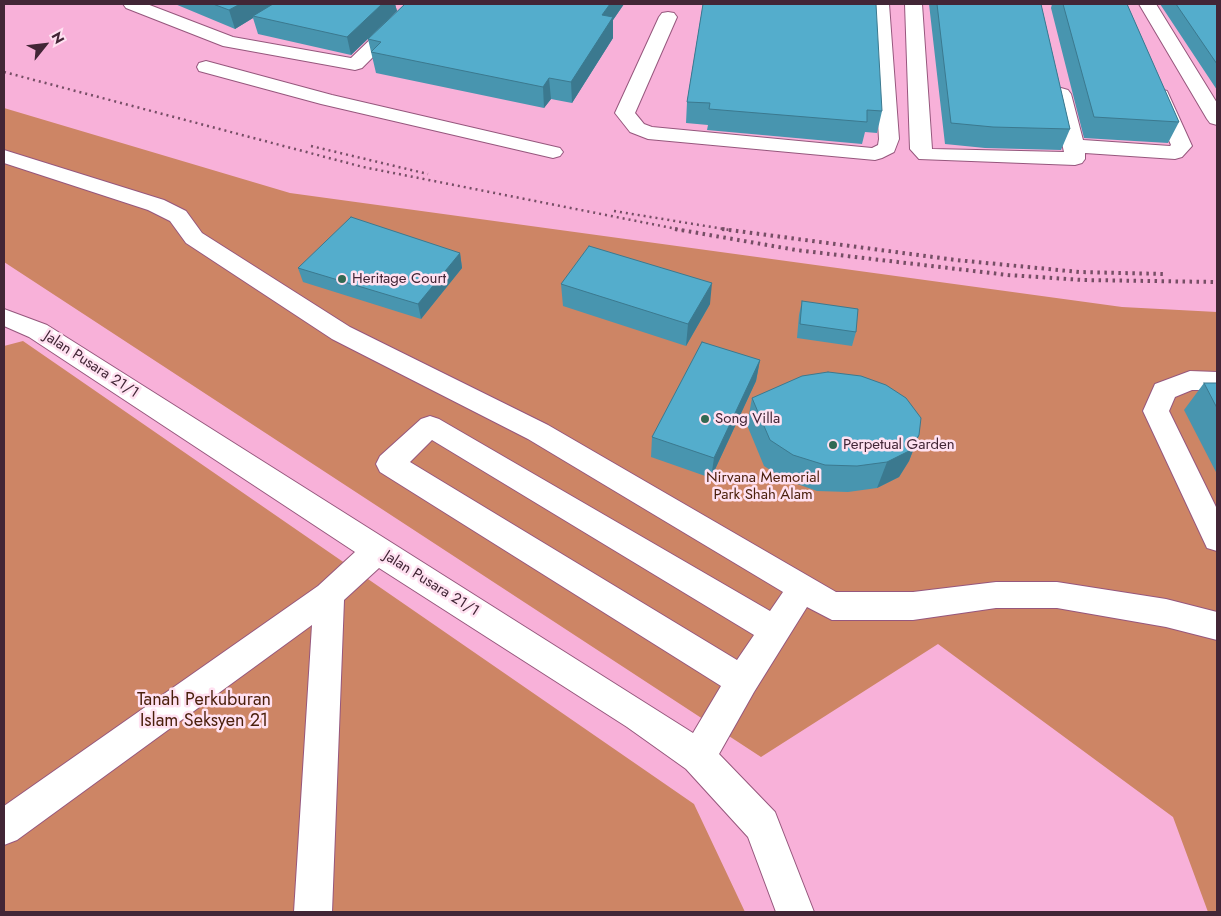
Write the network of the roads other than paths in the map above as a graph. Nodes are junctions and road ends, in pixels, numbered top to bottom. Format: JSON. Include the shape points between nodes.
{"nodes":[{"id":1,"x":132,"y":4,"type":"edge"},
{"id":2,"x":417,"y":4,"type":"edge"},
{"id":3,"x":880,"y":4,"type":"edge"},
{"id":4,"x":912,"y":4,"type":"edge"},
{"id":5,"x":1147,"y":4,"type":"edge"},
{"id":6,"x":668,"y":17,"type":"dead end"},
{"id":7,"x":252,"y":28,"type":"dead end"},
{"id":8,"x":228,"y":42,"type":"junction"},
{"id":9,"x":206,"y":67,"type":"dead end"},
{"id":10,"x":1152,"y":75,"type":"edge"},
{"id":11,"x":1058,"y":79,"type":"edge"},
{"id":12,"x":342,"y":82,"type":"junction"},
{"id":13,"x":1214,"y":109,"type":"edge"},
{"id":14,"x":1074,"y":146,"type":"junction"},
{"id":15,"x":553,"y":152,"type":"dead end"},
{"id":16,"x":4,"y":156,"type":"edge"},
{"id":17,"x":4,"y":317,"type":"edge"},
{"id":18,"x":1217,"y":381,"type":"edge"},
{"id":19,"x":1217,"y":539,"type":"edge"},
{"id":20,"x":377,"y":550,"type":"junction"},
{"id":21,"x":802,"y":589,"type":"junction"},
{"id":22,"x":329,"y":595,"type":"junction"},
{"id":23,"x":1217,"y":626,"type":"edge"},
{"id":24,"x":774,"y":630,"type":"junction"},
{"id":25,"x":742,"y":681,"type":"junction"},
{"id":26,"x":698,"y":757,"type":"junction"},
{"id":27,"x":4,"y":827,"type":"edge"},
{"id":28,"x":312,"y":912,"type":"edge"},
{"id":29,"x":795,"y":912,"type":"edge"}],
"edges":[{"from":1,"to":8,"type":"street"},
{"from":2,"to":12,"type":"street"},
{"from":3,"to":6,"type":"street","via":[[889,139],[887,148],[876,154],[648,133],[637,128],[626,113]]},
{"from":4,"to":14,"type":"street","via":[[920,149],[926,155],[1075,158]]},
{"from":5,"to":13,"type":"street"},
{"from":7,"to":8,"type":"street"},
{"from":8,"to":12,"type":"street"},
{"from":9,"to":12,"type":"street"},
{"from":10,"to":14,"type":"street","via":[[1182,146],[1176,153]]},
{"from":11,"to":14,"type":"street"},
{"from":12,"to":15,"type":"street"},
{"from":16,"to":21,"type":"street","via":[[156,205],[178,216],[194,238],[342,333],[538,432]]},
{"from":17,"to":20,"type":"street","name":"Jalan Pusara 21/1","via":[[38,331]]},
{"from":18,"to":19,"type":"street","via":[[1190,380],[1164,391],[1156,411]]},
{"from":20,"to":22,"type":"street"},
{"from":20,"to":26,"type":"street","name":"Jalan Pusara 21/1"},
{"from":21,"to":23,"type":"street","via":[[832,606],[913,606],[996,595],[1057,595]]},
{"from":21,"to":24,"type":"street"},
{"from":22,"to":27,"type":"street"},
{"from":22,"to":28,"type":"street"},
{"from":24,"to":25,"type":"street"},
{"from":24,"to":25,"type":"street","via":[[430,426],[390,464]]},
{"from":25,"to":26,"type":"street"},
{"from":26,"to":29,"type":"street","name":"Jalan Pusara 21/1","via":[[762,825]]}]}
